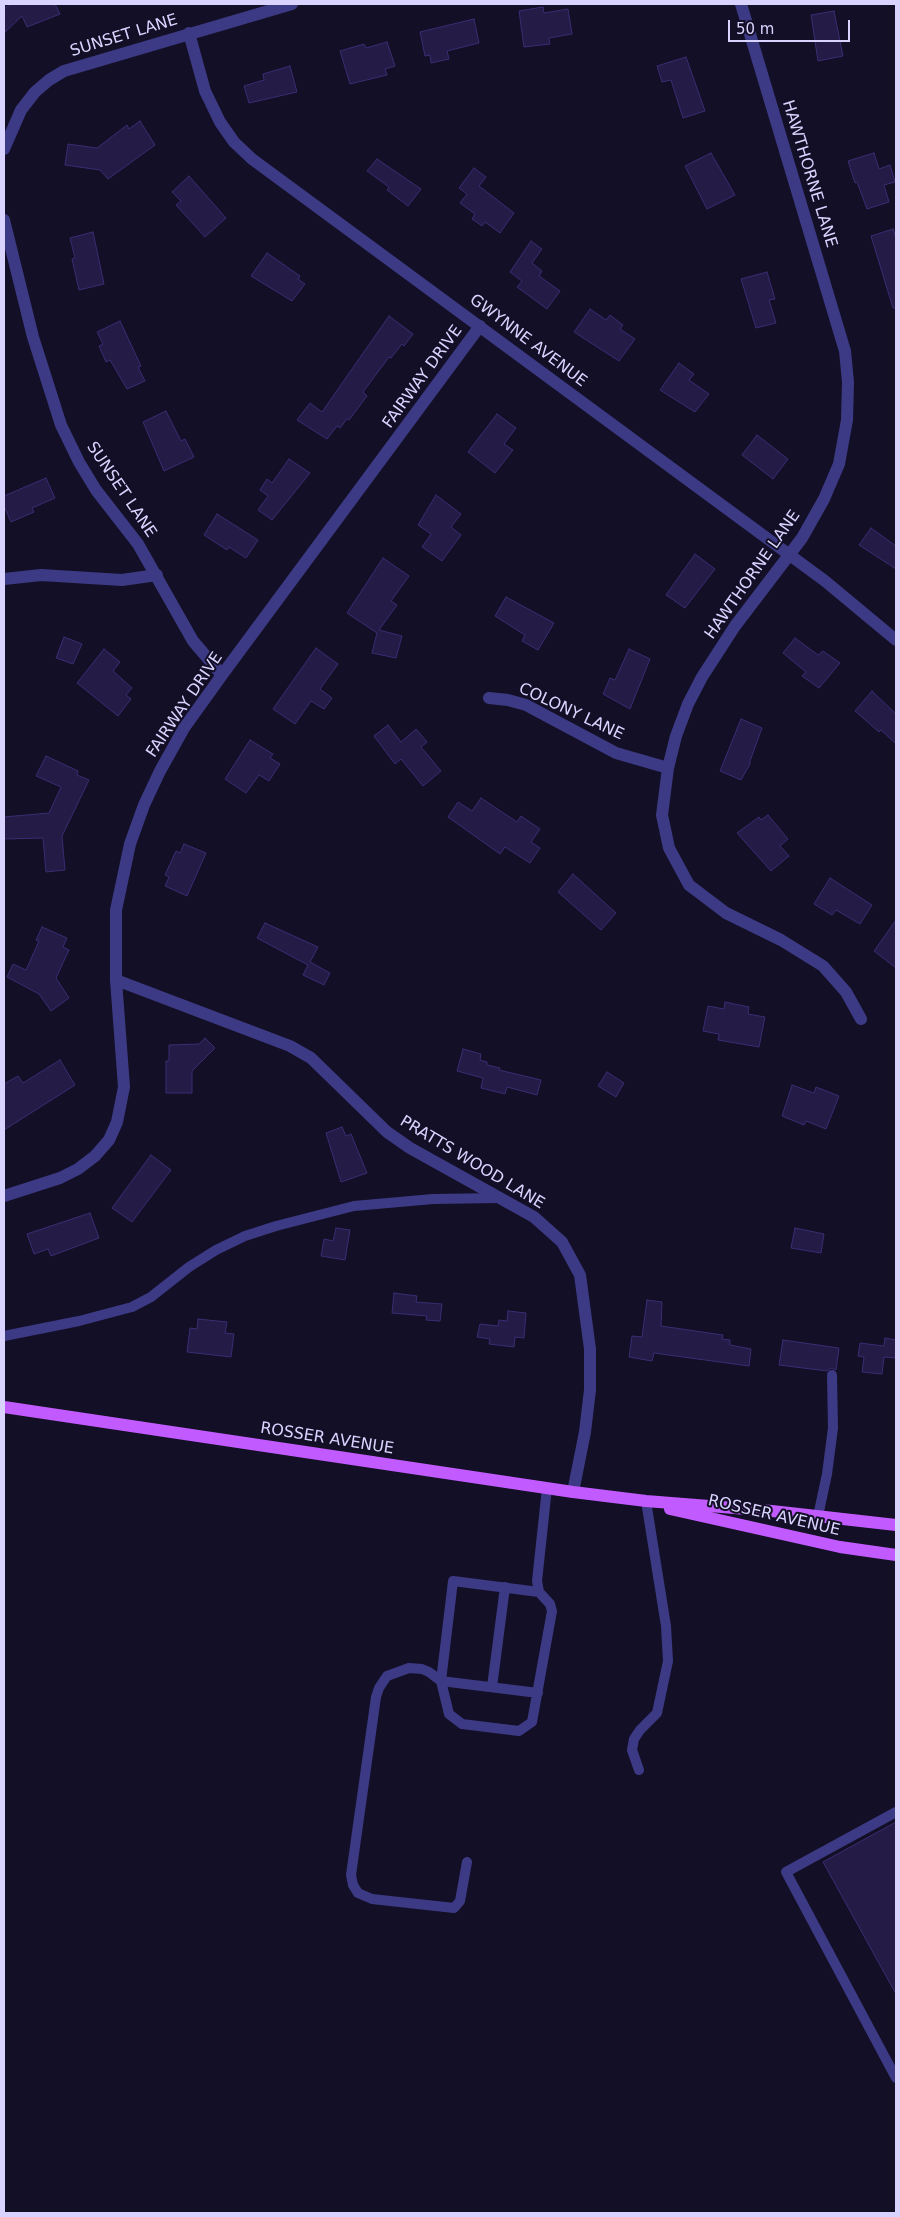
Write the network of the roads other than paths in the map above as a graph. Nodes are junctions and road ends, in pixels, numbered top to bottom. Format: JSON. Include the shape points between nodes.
{"nodes":[{"id":1,"x":292,"y":4,"type":"edge"},
{"id":2,"x":741,"y":4,"type":"edge"},
{"id":3,"x":189,"y":33,"type":"junction"},
{"id":4,"x":4,"y":149,"type":"edge"},
{"id":5,"x":4,"y":220,"type":"edge"},
{"id":6,"x":480,"y":326,"type":"junction"},
{"id":7,"x":790,"y":556,"type":"junction"},
{"id":8,"x":157,"y":575,"type":"junction"},
{"id":9,"x":4,"y":579,"type":"edge"},
{"id":10,"x":896,"y":640,"type":"edge"},
{"id":11,"x":222,"y":675,"type":"junction"},
{"id":12,"x":489,"y":698,"type":"dead end"},
{"id":13,"x":668,"y":768,"type":"junction"},
{"id":14,"x":116,"y":980,"type":"junction"},
{"id":15,"x":861,"y":1019,"type":"dead end"},
{"id":16,"x":4,"y":1196,"type":"edge"},
{"id":17,"x":499,"y":1198,"type":"junction"},
{"id":18,"x":4,"y":1336,"type":"edge"},
{"id":19,"x":832,"y":1375,"type":"dead end"},
{"id":20,"x":4,"y":1407,"type":"edge"},
{"id":21,"x":547,"y":1488,"type":"junction"},
{"id":22,"x":573,"y":1492,"type":"junction"},
{"id":23,"x":646,"y":1502,"type":"junction"},
{"id":24,"x":818,"y":1516,"type":"junction"},
{"id":25,"x":896,"y":1525,"type":"edge"},
{"id":26,"x":896,"y":1555,"type":"edge"},
{"id":27,"x":505,"y":1587,"type":"junction"},
{"id":28,"x":539,"y":1592,"type":"junction"},
{"id":29,"x":441,"y":1681,"type":"junction"},
{"id":30,"x":492,"y":1687,"type":"junction"},
{"id":31,"x":538,"y":1693,"type":"junction"},
{"id":32,"x":639,"y":1770,"type":"dead end"},
{"id":33,"x":896,"y":1812,"type":"edge"},
{"id":34,"x":467,"y":1862,"type":"dead end"},
{"id":35,"x":896,"y":2078,"type":"edge"}],
"edges":[{"from":1,"to":3,"type":"street","name":"SUNSET LANE"},
{"from":2,"to":7,"type":"street","name":"HAWTHORNE LANE","via":[[845,351],[848,382],[847,420],[839,464],[824,499]]},
{"from":3,"to":4,"type":"street","name":"SUNSET LANE","via":[[64,71],[49,80],[21,110]]},
{"from":3,"to":6,"type":"street","name":"GWYNNE AVENUE","via":[[205,92],[234,142],[252,159]]},
{"from":5,"to":8,"type":"street","name":"SUNSET LANE","via":[[33,337],[61,425],[96,490],[123,521]]},
{"from":6,"to":7,"type":"street","name":"GWYNNE AVENUE"},
{"from":6,"to":11,"type":"street","name":"FAIRWAY DRIVE"},
{"from":7,"to":10,"type":"street","name":"GWYNNE AVENUE"},
{"from":7,"to":13,"type":"street","name":"HAWTHORNE LANE","via":[[735,626],[702,677],[676,736]]},
{"from":8,"to":9,"type":"street","via":[[122,580],[41,575]]},
{"from":8,"to":11,"type":"street","name":"SUNSET LANE","via":[[193,641]]},
{"from":11,"to":14,"type":"street","name":"FAIRWAY DRIVE","via":[[184,728],[160,771],[130,844],[116,910]]},
{"from":12,"to":13,"type":"street","name":"COLONY LANE","via":[[526,705],[616,753]]},
{"from":13,"to":15,"type":"street","name":"HAWTHORNE LANE","via":[[663,825],[673,856],[689,884],[726,913],[781,940],[823,966],[846,992]]},
{"from":14,"to":16,"type":"street","name":"FAIRWAY DRIVE","via":[[124,1087],[122,1107],[109,1140],[95,1156],[60,1178]]},
{"from":14,"to":17,"type":"street","name":"PRATTS WOOD LANE","via":[[290,1046],[310,1058],[387,1132]]},
{"from":17,"to":18,"type":"lane","via":[[433,1199],[354,1206],[276,1226],[216,1250],[151,1297],[132,1306],[79,1321]]},
{"from":17,"to":22,"type":"street","name":"PRATTS WOOD LANE","via":[[548,1227],[571,1256],[580,1275],[590,1349],[590,1390],[586,1432]]},
{"from":19,"to":24,"type":"lane","via":[[833,1428]]},
{"from":20,"to":21,"type":"main road","name":"ROSSER AVENUE"},
{"from":21,"to":22,"type":"main road","name":"ROSSER AVENUE"},
{"from":21,"to":28,"type":"lane","via":[[537,1581]]},
{"from":22,"to":23,"type":"main road","name":"ROSSER AVENUE"},
{"from":23,"to":24,"type":"main road","name":"ROSSER AVENUE"},
{"from":23,"to":26,"type":"main road","name":"ROSSER AVENUE","via":[[840,1547]]},
{"from":23,"to":32,"type":"lane","via":[[666,1626],[668,1661],[657,1713],[634,1739],[632,1750]]},
{"from":24,"to":25,"type":"main road","name":"ROSSER AVENUE"},
{"from":27,"to":28,"type":"lane"},
{"from":27,"to":29,"type":"lane","via":[[453,1581]]},
{"from":27,"to":30,"type":"lane"},
{"from":28,"to":31,"type":"lane","via":[[552,1611]]},
{"from":29,"to":30,"type":"lane"},
{"from":29,"to":31,"type":"lane","via":[[449,1714],[462,1724],[519,1731],[532,1722]]},
{"from":29,"to":34,"type":"lane","via":[[429,1672],[409,1668],[387,1676],[379,1688],[351,1875],[358,1893],[372,1899],[454,1908],[460,1901]]},
{"from":30,"to":31,"type":"lane"},
{"from":33,"to":35,"type":"lane","via":[[786,1872]]}]}
